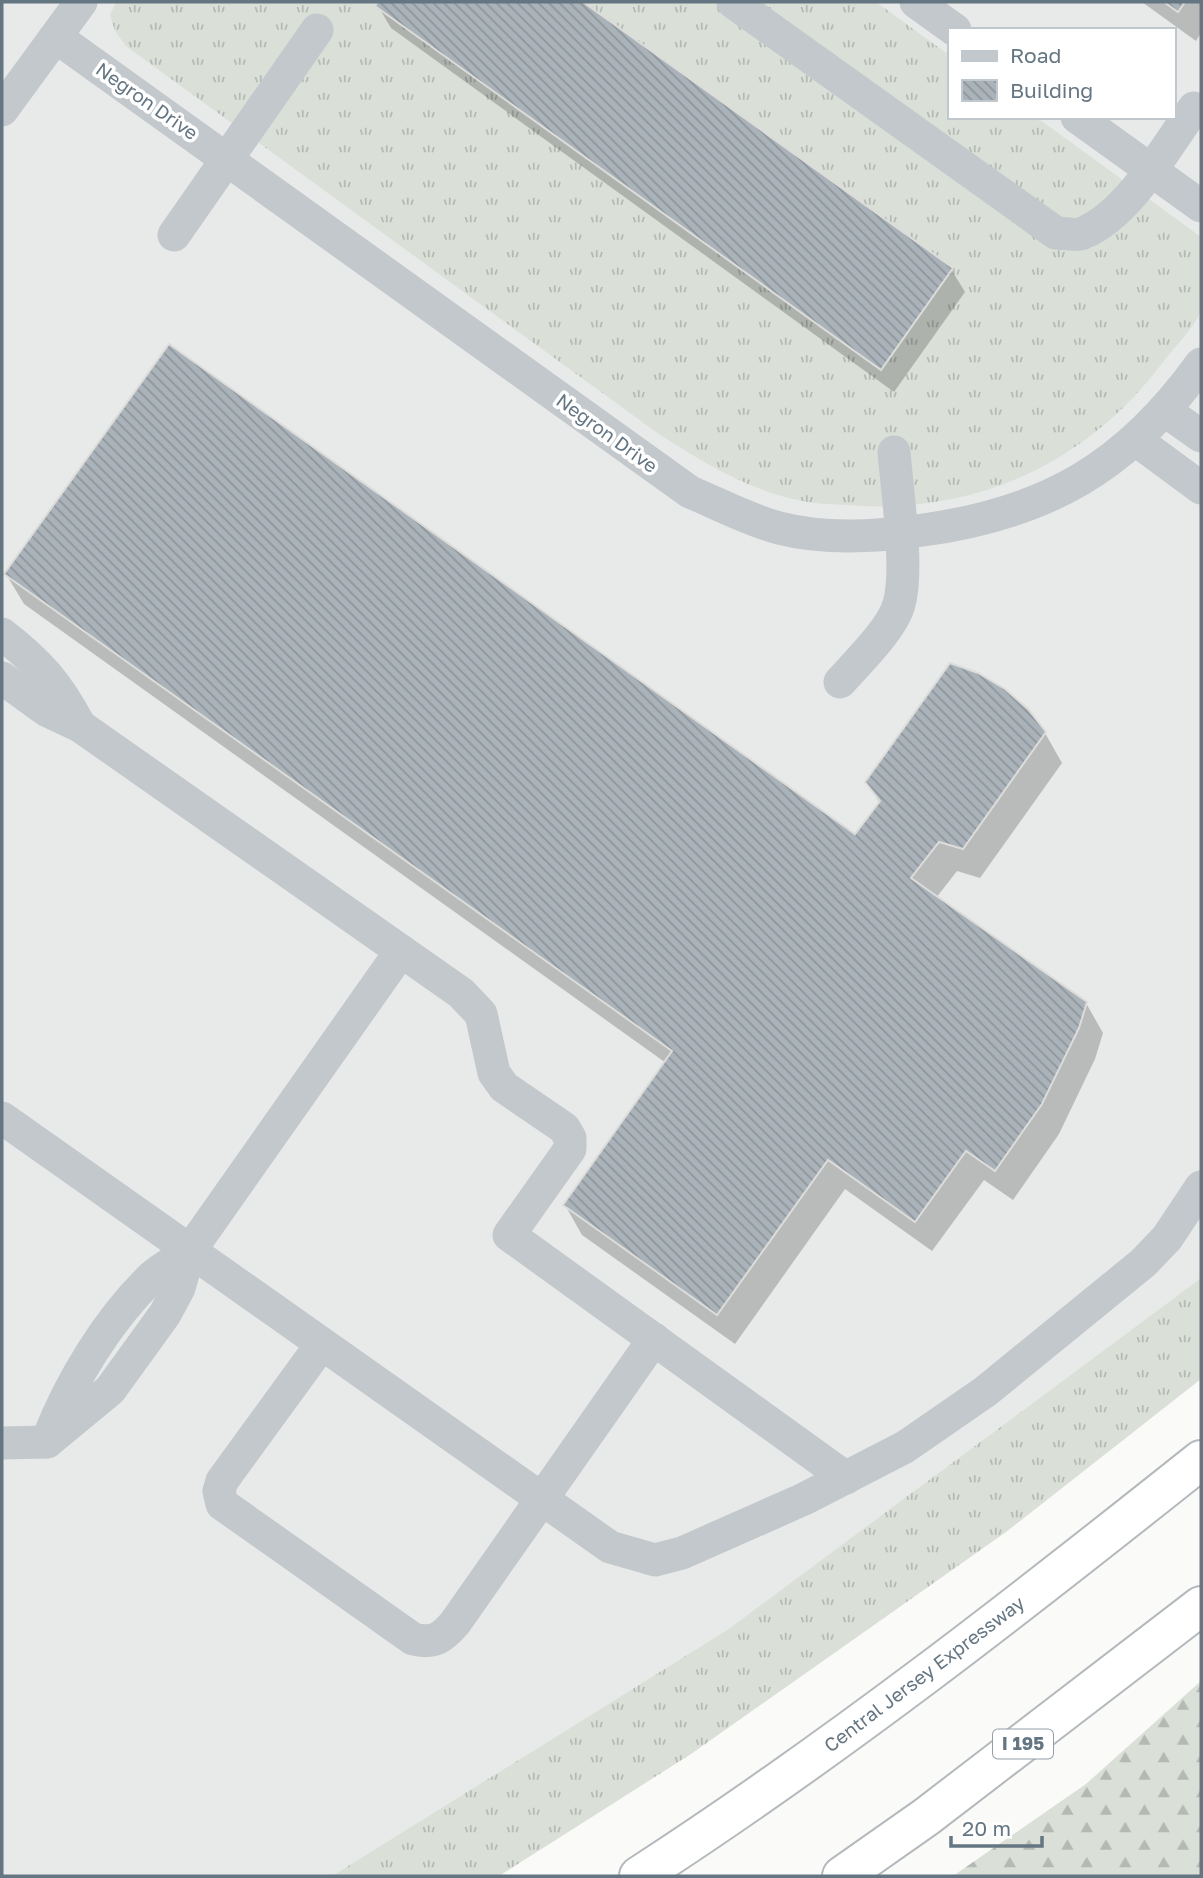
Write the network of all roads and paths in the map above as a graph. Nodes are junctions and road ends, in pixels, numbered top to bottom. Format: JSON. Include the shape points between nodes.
{"nodes":[{"id":1,"x":81,"y":2,"type":"edge"},
{"id":2,"x":733,"y":2,"type":"edge"},
{"id":3,"x":916,"y":2,"type":"edge"},
{"id":4,"x":952,"y":28,"type":"edge"},
{"id":5,"x":317,"y":30,"type":"dead end"},
{"id":6,"x":56,"y":37,"type":"junction"},
{"id":7,"x":1194,"y":108,"type":"dead end"},
{"id":8,"x":2,"y":110,"type":"edge"},
{"id":9,"x":1080,"y":119,"type":"edge"},
{"id":10,"x":226,"y":158,"type":"junction"},
{"id":11,"x":1150,"y":170,"type":"junction"},
{"id":12,"x":1201,"y":206,"type":"edge"},
{"id":13,"x":174,"y":235,"type":"dead end"},
{"id":14,"x":1201,"y":364,"type":"edge"},
{"id":15,"x":1164,"y":410,"type":"junction"},
{"id":16,"x":1201,"y":436,"type":"edge"},
{"id":17,"x":1136,"y":440,"type":"junction"},
{"id":18,"x":894,"y":452,"type":"dead end"},
{"id":19,"x":1201,"y":488,"type":"edge"},
{"id":20,"x":900,"y":534,"type":"junction"},
{"id":21,"x":2,"y":634,"type":"edge"},
{"id":22,"x":2,"y":678,"type":"edge"},
{"id":23,"x":840,"y":682,"type":"dead end"},
{"id":24,"x":80,"y":726,"type":"junction"},
{"id":25,"x":401,"y":951,"type":"junction"},
{"id":26,"x":2,"y":1118,"type":"edge"},
{"id":27,"x":1201,"y":1187,"type":"edge"},
{"id":28,"x":189,"y":1252,"type":"junction"},
{"id":29,"x":654,"y":1339,"type":"junction"},
{"id":30,"x":321,"y":1345,"type":"junction"},
{"id":31,"x":2,"y":1443,"type":"edge"},
{"id":32,"x":1201,"y":1460,"type":"edge"},
{"id":33,"x":846,"y":1478,"type":"junction"},
{"id":34,"x":543,"y":1500,"type":"junction"},
{"id":35,"x":1201,"y":1606,"type":"edge"},
{"id":36,"x":639,"y":1876,"type":"edge"},
{"id":37,"x":842,"y":1876,"type":"edge"}],
"edges":[{"from":1,"to":6,"type":"street"},
{"from":2,"to":11,"type":"street","via":[[1056,233],[1082,234],[1114,212]]},
{"from":3,"to":4,"type":"street"},
{"from":5,"to":10,"type":"street"},
{"from":6,"to":8,"type":"street"},
{"from":6,"to":10,"type":"street","name":"Negron Drive"},
{"from":7,"to":11,"type":"street"},
{"from":9,"to":11,"type":"street"},
{"from":10,"to":13,"type":"street"},
{"from":10,"to":20,"type":"street","name":"Negron Drive","via":[[690,492],[780,528],[853,537]]},
{"from":11,"to":12,"type":"street"},
{"from":14,"to":15,"type":"street","name":"Negron Drive"},
{"from":15,"to":16,"type":"street"},
{"from":15,"to":17,"type":"street","name":"Negron Drive"},
{"from":17,"to":19,"type":"street"},
{"from":17,"to":20,"type":"street","name":"Negron Drive","via":[[1078,481],[1029,507],[975,523]]},
{"from":18,"to":20,"type":"street"},
{"from":20,"to":23,"type":"street","via":[[900,604]]},
{"from":21,"to":24,"type":"street","via":[[45,670]]},
{"from":22,"to":24,"type":"street","via":[[46,710]]},
{"from":24,"to":25,"type":"street"},
{"from":25,"to":28,"type":"street"},
{"from":25,"to":29,"type":"street","via":[[461,993],[481,1014],[494,1073],[504,1087],[564,1128],[570,1138],[570,1149],[509,1235]]},
{"from":26,"to":28,"type":"street"},
{"from":27,"to":33,"type":"street","via":[[1143,1263],[986,1391],[905,1447]]},
{"from":28,"to":30,"type":"street"},
{"from":28,"to":31,"type":"street","via":[[154,1275],[130,1302],[80,1369],[47,1442]]},
{"from":29,"to":33,"type":"street"},
{"from":29,"to":34,"type":"street"},
{"from":30,"to":34,"type":"street"},
{"from":30,"to":34,"type":"street","via":[[222,1480],[222,1504],[402,1632],[428,1643],[443,1637]]},
{"from":32,"to":36,"type":"highway","name":"Central Jersey Expressway","via":[[859,1724]]},
{"from":33,"to":34,"type":"street","via":[[682,1553],[655,1560],[610,1547]]},
{"from":35,"to":37,"type":"highway","number":"I 195"}]}
